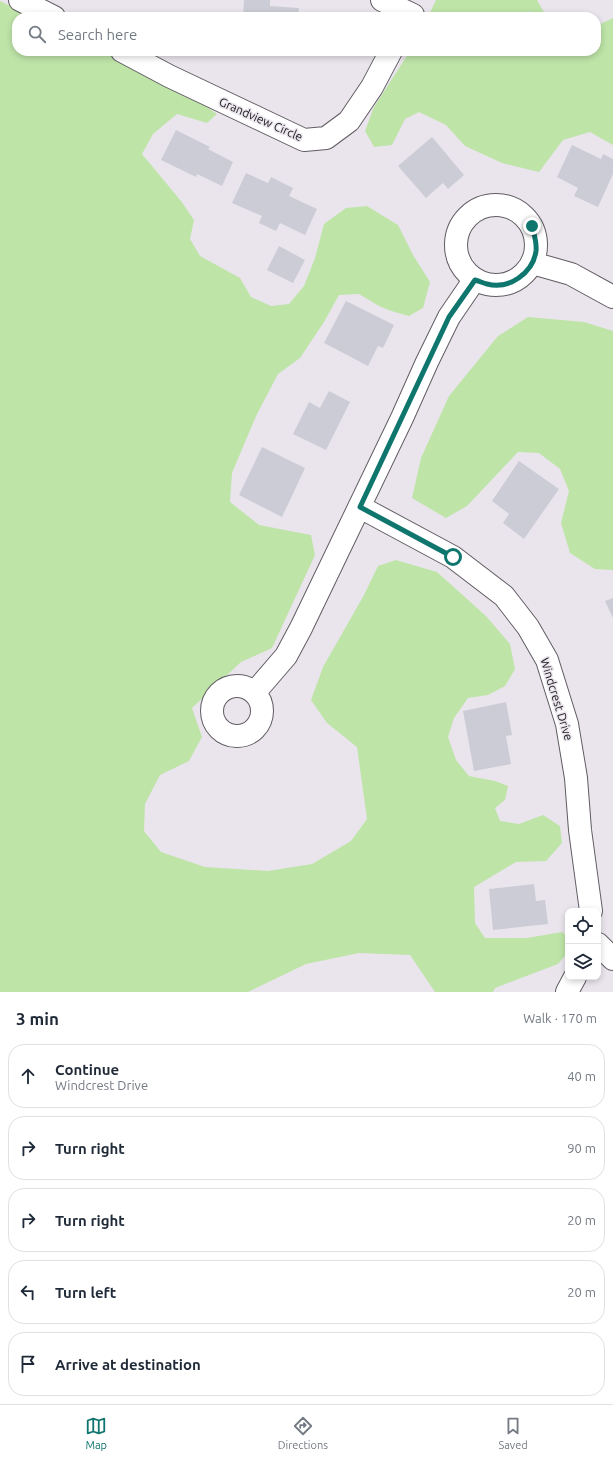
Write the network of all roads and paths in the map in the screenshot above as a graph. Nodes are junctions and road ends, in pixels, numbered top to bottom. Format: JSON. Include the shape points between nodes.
{"nodes":[{"id":1,"x":20,"y":0,"type":"edge"},
{"id":2,"x":382,"y":0,"type":"edge"},
{"id":3,"x":414,"y":11,"type":"edge"},
{"id":4,"x":44,"y":12,"type":"edge"},
{"id":5,"x":131,"y":56,"type":"edge"},
{"id":6,"x":388,"y":56,"type":"edge"},
{"id":7,"x":532,"y":263,"type":"junction"},
{"id":8,"x":475,"y":280,"type":"junction"},
{"id":9,"x":613,"y":297,"type":"edge"},
{"id":10,"x":360,"y":507,"type":"junction"},
{"id":11,"x":255,"y":692,"type":"dead end"},
{"id":12,"x":591,"y":908,"type":"edge"},
{"id":13,"x":601,"y":947,"type":"edge"},
{"id":14,"x":613,"y":959,"type":"edge"},
{"id":15,"x":573,"y":980,"type":"edge"},
{"id":16,"x":567,"y":992,"type":"edge"}],
"edges":[{"from":1,"to":4,"type":"street"},
{"from":2,"to":3,"type":"street"},
{"from":5,"to":6,"type":"street","name":"Grandview Circle","via":[[182,83],[304,140],[326,138],[349,121],[372,87]]},
{"from":7,"to":8,"type":"street","via":[[515,281],[502,285]]},
{"from":7,"to":8,"type":"street","via":[[536,251],[536,238],[532,226],[514,209],[501,205],[489,206],[476,210],[466,219],[457,238],[458,258]]},
{"from":7,"to":9,"type":"street","via":[[571,274]]},
{"from":8,"to":10,"type":"street","via":[[449,317]]},
{"from":10,"to":11,"type":"street","via":[[286,656]]},
{"from":10,"to":12,"type":"street","name":"Windcrest Drive","via":[[453,557],[504,596],[528,627],[547,660],[568,732],[576,778]]},
{"from":13,"to":14,"type":"street"},
{"from":15,"to":16,"type":"street"}]}
